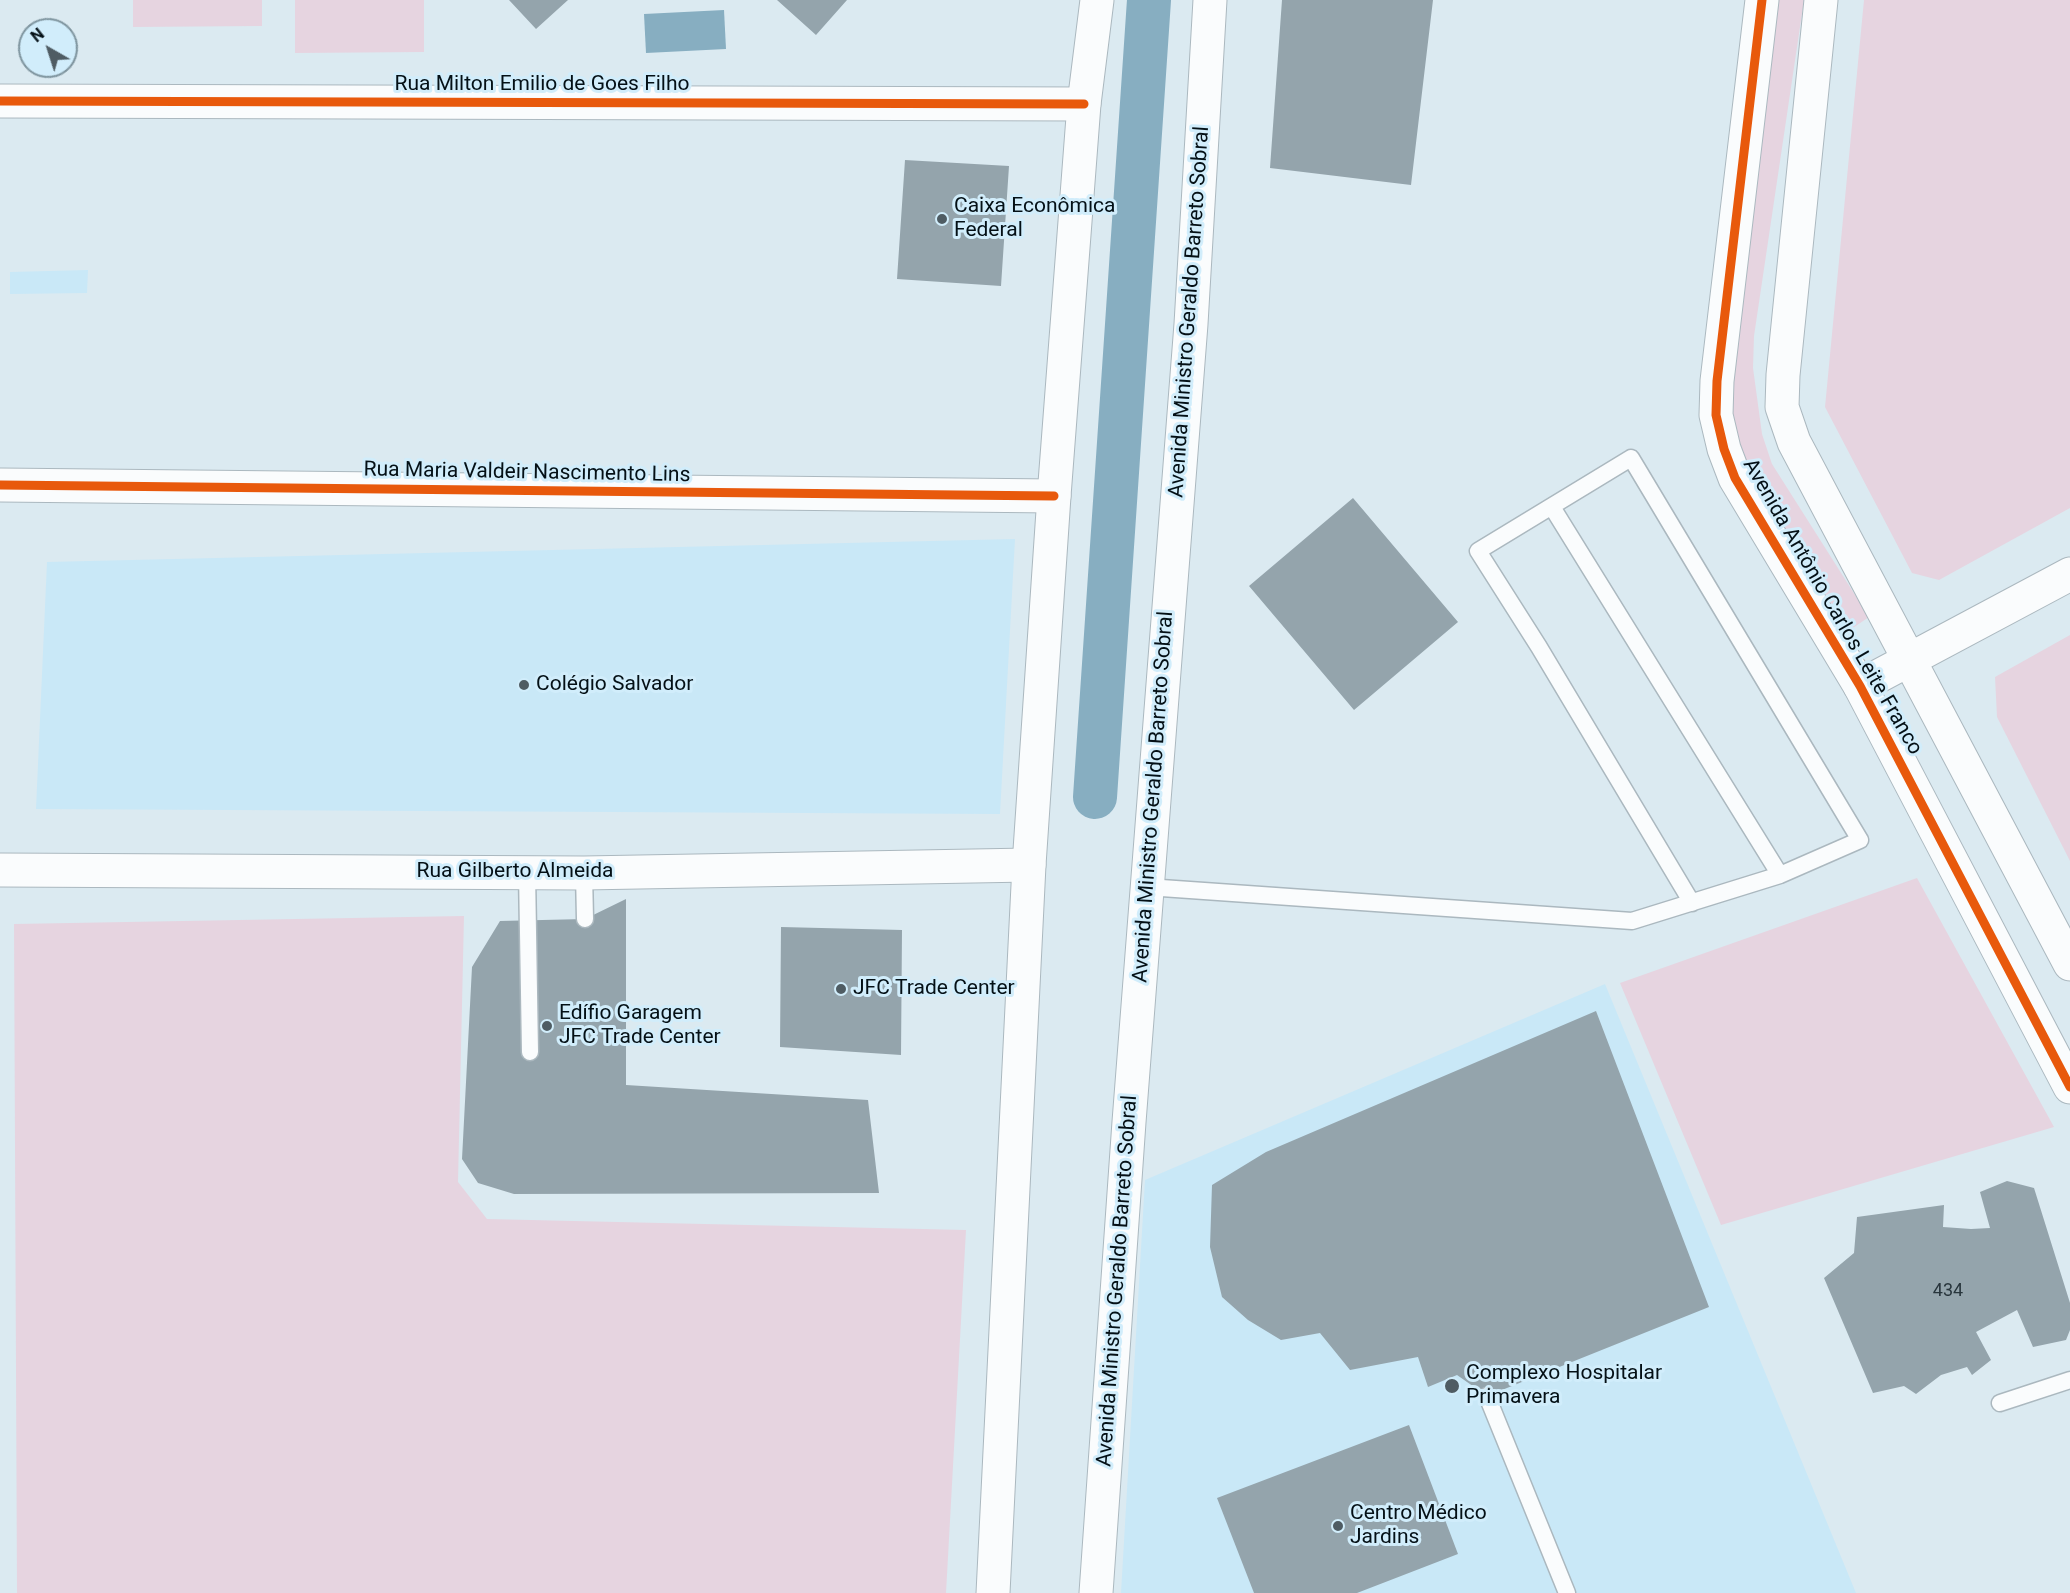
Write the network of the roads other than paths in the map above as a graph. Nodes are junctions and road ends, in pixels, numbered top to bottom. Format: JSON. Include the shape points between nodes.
{"nodes":[{"id":1,"x":1097,"y":0,"type":"edge"},
{"id":2,"x":1210,"y":0,"type":"edge"},
{"id":3,"x":1762,"y":0,"type":"edge"},
{"id":4,"x":1821,"y":0,"type":"edge"},
{"id":5,"x":0,"y":101,"type":"edge"},
{"id":6,"x":1084,"y":104,"type":"junction"},
{"id":7,"x":0,"y":485,"type":"edge"},
{"id":8,"x":1054,"y":496,"type":"junction"},
{"id":9,"x":1552,"y":507,"type":"junction"},
{"id":10,"x":2070,"y":574,"type":"edge"},
{"id":11,"x":1910,"y":660,"type":"junction"},
{"id":12,"x":1860,"y":686,"type":"junction"},
{"id":13,"x":1029,"y":865,"type":"junction"},
{"id":14,"x":0,"y":870,"type":"edge"},
{"id":15,"x":527,"y":872,"type":"junction"},
{"id":16,"x":584,"y":873,"type":"junction"},
{"id":17,"x":1780,"y":875,"type":"junction"},
{"id":18,"x":1147,"y":887,"type":"junction"},
{"id":19,"x":1692,"y":903,"type":"junction"},
{"id":20,"x":585,"y":919,"type":"dead end"},
{"id":21,"x":2070,"y":964,"type":"edge"},
{"id":22,"x":530,"y":1052,"type":"dead end"},
{"id":23,"x":2070,"y":1087,"type":"edge"},
{"id":24,"x":2070,"y":1380,"type":"edge"},
{"id":25,"x":1487,"y":1396,"type":"dead end"},
{"id":26,"x":2000,"y":1403,"type":"dead end"},
{"id":27,"x":993,"y":1593,"type":"edge"},
{"id":28,"x":1096,"y":1593,"type":"edge"},
{"id":29,"x":1567,"y":1593,"type":"edge"}],
"edges":[{"from":1,"to":6,"type":"street"},
{"from":2,"to":18,"type":"street","name":"Avenida Ministro Geraldo Barreto Sobral","via":[[1191,324]]},
{"from":3,"to":12,"type":"street","name":"Avenida Antônio Carlos Leite Franco","via":[[1716,415],[1735,478]]},
{"from":4,"to":11,"type":"street","name":"Avenida Antônio Carlos Leite Franco","via":[[1782,407],[1794,442]]},
{"from":5,"to":6,"type":"street","name":"Rua Milton Emilio de Goes Filho"},
{"from":6,"to":8,"type":"street"},
{"from":7,"to":8,"type":"street","name":"Rua Maria Valdeir Nascimento Lins"},
{"from":8,"to":13,"type":"street"},
{"from":9,"to":17,"type":"lane"},
{"from":9,"to":17,"type":"lane","via":[[1631,458],[1860,840]]},
{"from":9,"to":19,"type":"lane","via":[[1478,551]]},
{"from":10,"to":11,"type":"street"},
{"from":11,"to":12,"type":"street"},
{"from":11,"to":21,"type":"street","name":"Avenida Antônio Carlos Leite Franco"},
{"from":12,"to":23,"type":"street","name":"Avenida Antônio Carlos Leite Franco"},
{"from":13,"to":16,"type":"street","name":"Rua Gilberto Almeida"},
{"from":13,"to":27,"type":"street"},
{"from":14,"to":15,"type":"street","name":"Rua Gilberto Almeida"},
{"from":15,"to":16,"type":"street","name":"Rua Gilberto Almeida"},
{"from":15,"to":22,"type":"lane"},
{"from":16,"to":20,"type":"lane"},
{"from":17,"to":19,"type":"lane"},
{"from":18,"to":19,"type":"lane","via":[[1632,921]]},
{"from":18,"to":28,"type":"street","name":"Avenida Ministro Geraldo Barreto Sobral"},
{"from":24,"to":26,"type":"lane"},
{"from":25,"to":29,"type":"lane"}]}
